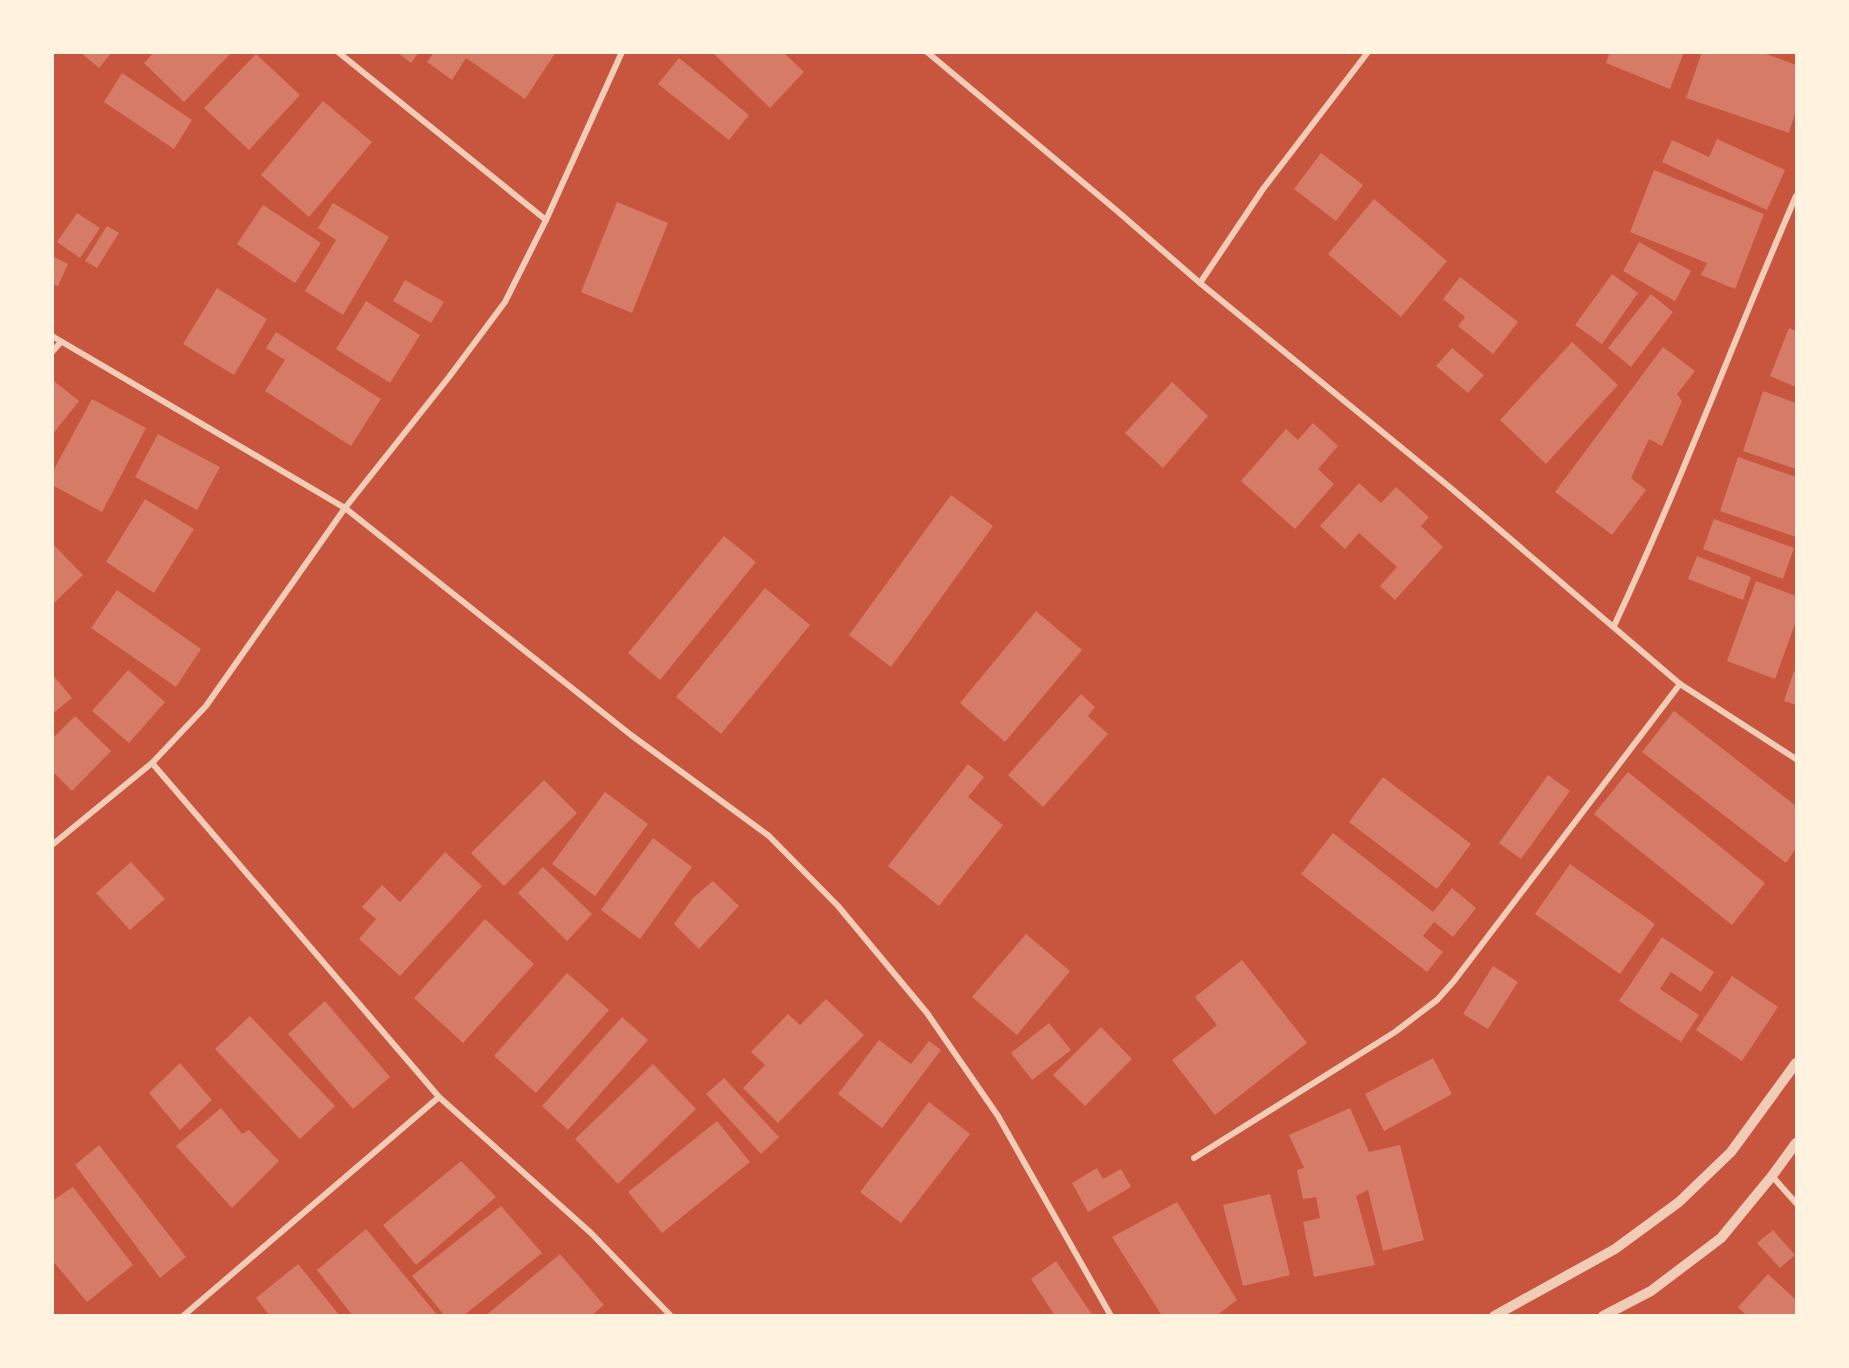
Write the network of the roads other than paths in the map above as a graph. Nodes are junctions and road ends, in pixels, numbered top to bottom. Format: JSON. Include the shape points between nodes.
{"nodes":[{"id":1,"x":338,"y":52,"type":"edge"},
{"id":2,"x":622,"y":52,"type":"edge"},
{"id":3,"x":927,"y":52,"type":"edge"},
{"id":4,"x":1368,"y":52,"type":"edge"},
{"id":5,"x":1797,"y":196,"type":"edge"},
{"id":6,"x":546,"y":220,"type":"junction"},
{"id":7,"x":1200,"y":283,"type":"junction"},
{"id":8,"x":52,"y":336,"type":"edge"},
{"id":9,"x":62,"y":342,"type":"junction"},
{"id":10,"x":52,"y":351,"type":"edge"},
{"id":11,"x":345,"y":508,"type":"junction"},
{"id":12,"x":1614,"y":626,"type":"junction"},
{"id":13,"x":1680,"y":684,"type":"junction"},
{"id":14,"x":1797,"y":759,"type":"edge"},
{"id":15,"x":152,"y":763,"type":"junction"},
{"id":16,"x":52,"y":845,"type":"edge"},
{"id":17,"x":1797,"y":1063,"type":"edge"},
{"id":18,"x":439,"y":1097,"type":"junction"},
{"id":19,"x":1797,"y":1143,"type":"edge"},
{"id":20,"x":1194,"y":1158,"type":"dead end"},
{"id":21,"x":1772,"y":1176,"type":"junction"},
{"id":22,"x":1797,"y":1203,"type":"edge"},
{"id":23,"x":183,"y":1316,"type":"edge"},
{"id":24,"x":670,"y":1316,"type":"edge"},
{"id":25,"x":1111,"y":1316,"type":"edge"},
{"id":26,"x":1494,"y":1316,"type":"edge"},
{"id":27,"x":1603,"y":1316,"type":"edge"}],
"edges":[{"from":1,"to":6,"type":"street"},
{"from":2,"to":6,"type":"street"},
{"from":3,"to":7,"type":"street"},
{"from":4,"to":7,"type":"street","via":[[1263,189]]},
{"from":5,"to":12,"type":"street"},
{"from":6,"to":11,"type":"street","via":[[505,302]]},
{"from":7,"to":12,"type":"street"},
{"from":8,"to":9,"type":"street"},
{"from":9,"to":10,"type":"street"},
{"from":9,"to":11,"type":"street"},
{"from":11,"to":15,"type":"street","via":[[206,706]]},
{"from":11,"to":25,"type":"street","via":[[631,735],[769,836],[838,906],[927,1013],[998,1116]]},
{"from":12,"to":13,"type":"street"},
{"from":13,"to":14,"type":"street"},
{"from":13,"to":20,"type":"street","via":[[1437,1000],[1395,1032]]},
{"from":15,"to":16,"type":"street"},
{"from":15,"to":18,"type":"street"},
{"from":17,"to":26,"type":"street","via":[[1731,1152],[1678,1202],[1615,1249]]},
{"from":18,"to":23,"type":"street"},
{"from":18,"to":24,"type":"street","via":[[591,1233]]},
{"from":19,"to":21,"type":"street"},
{"from":21,"to":22,"type":"street"},
{"from":21,"to":27,"type":"street","via":[[1721,1238],[1651,1291]]}]}
